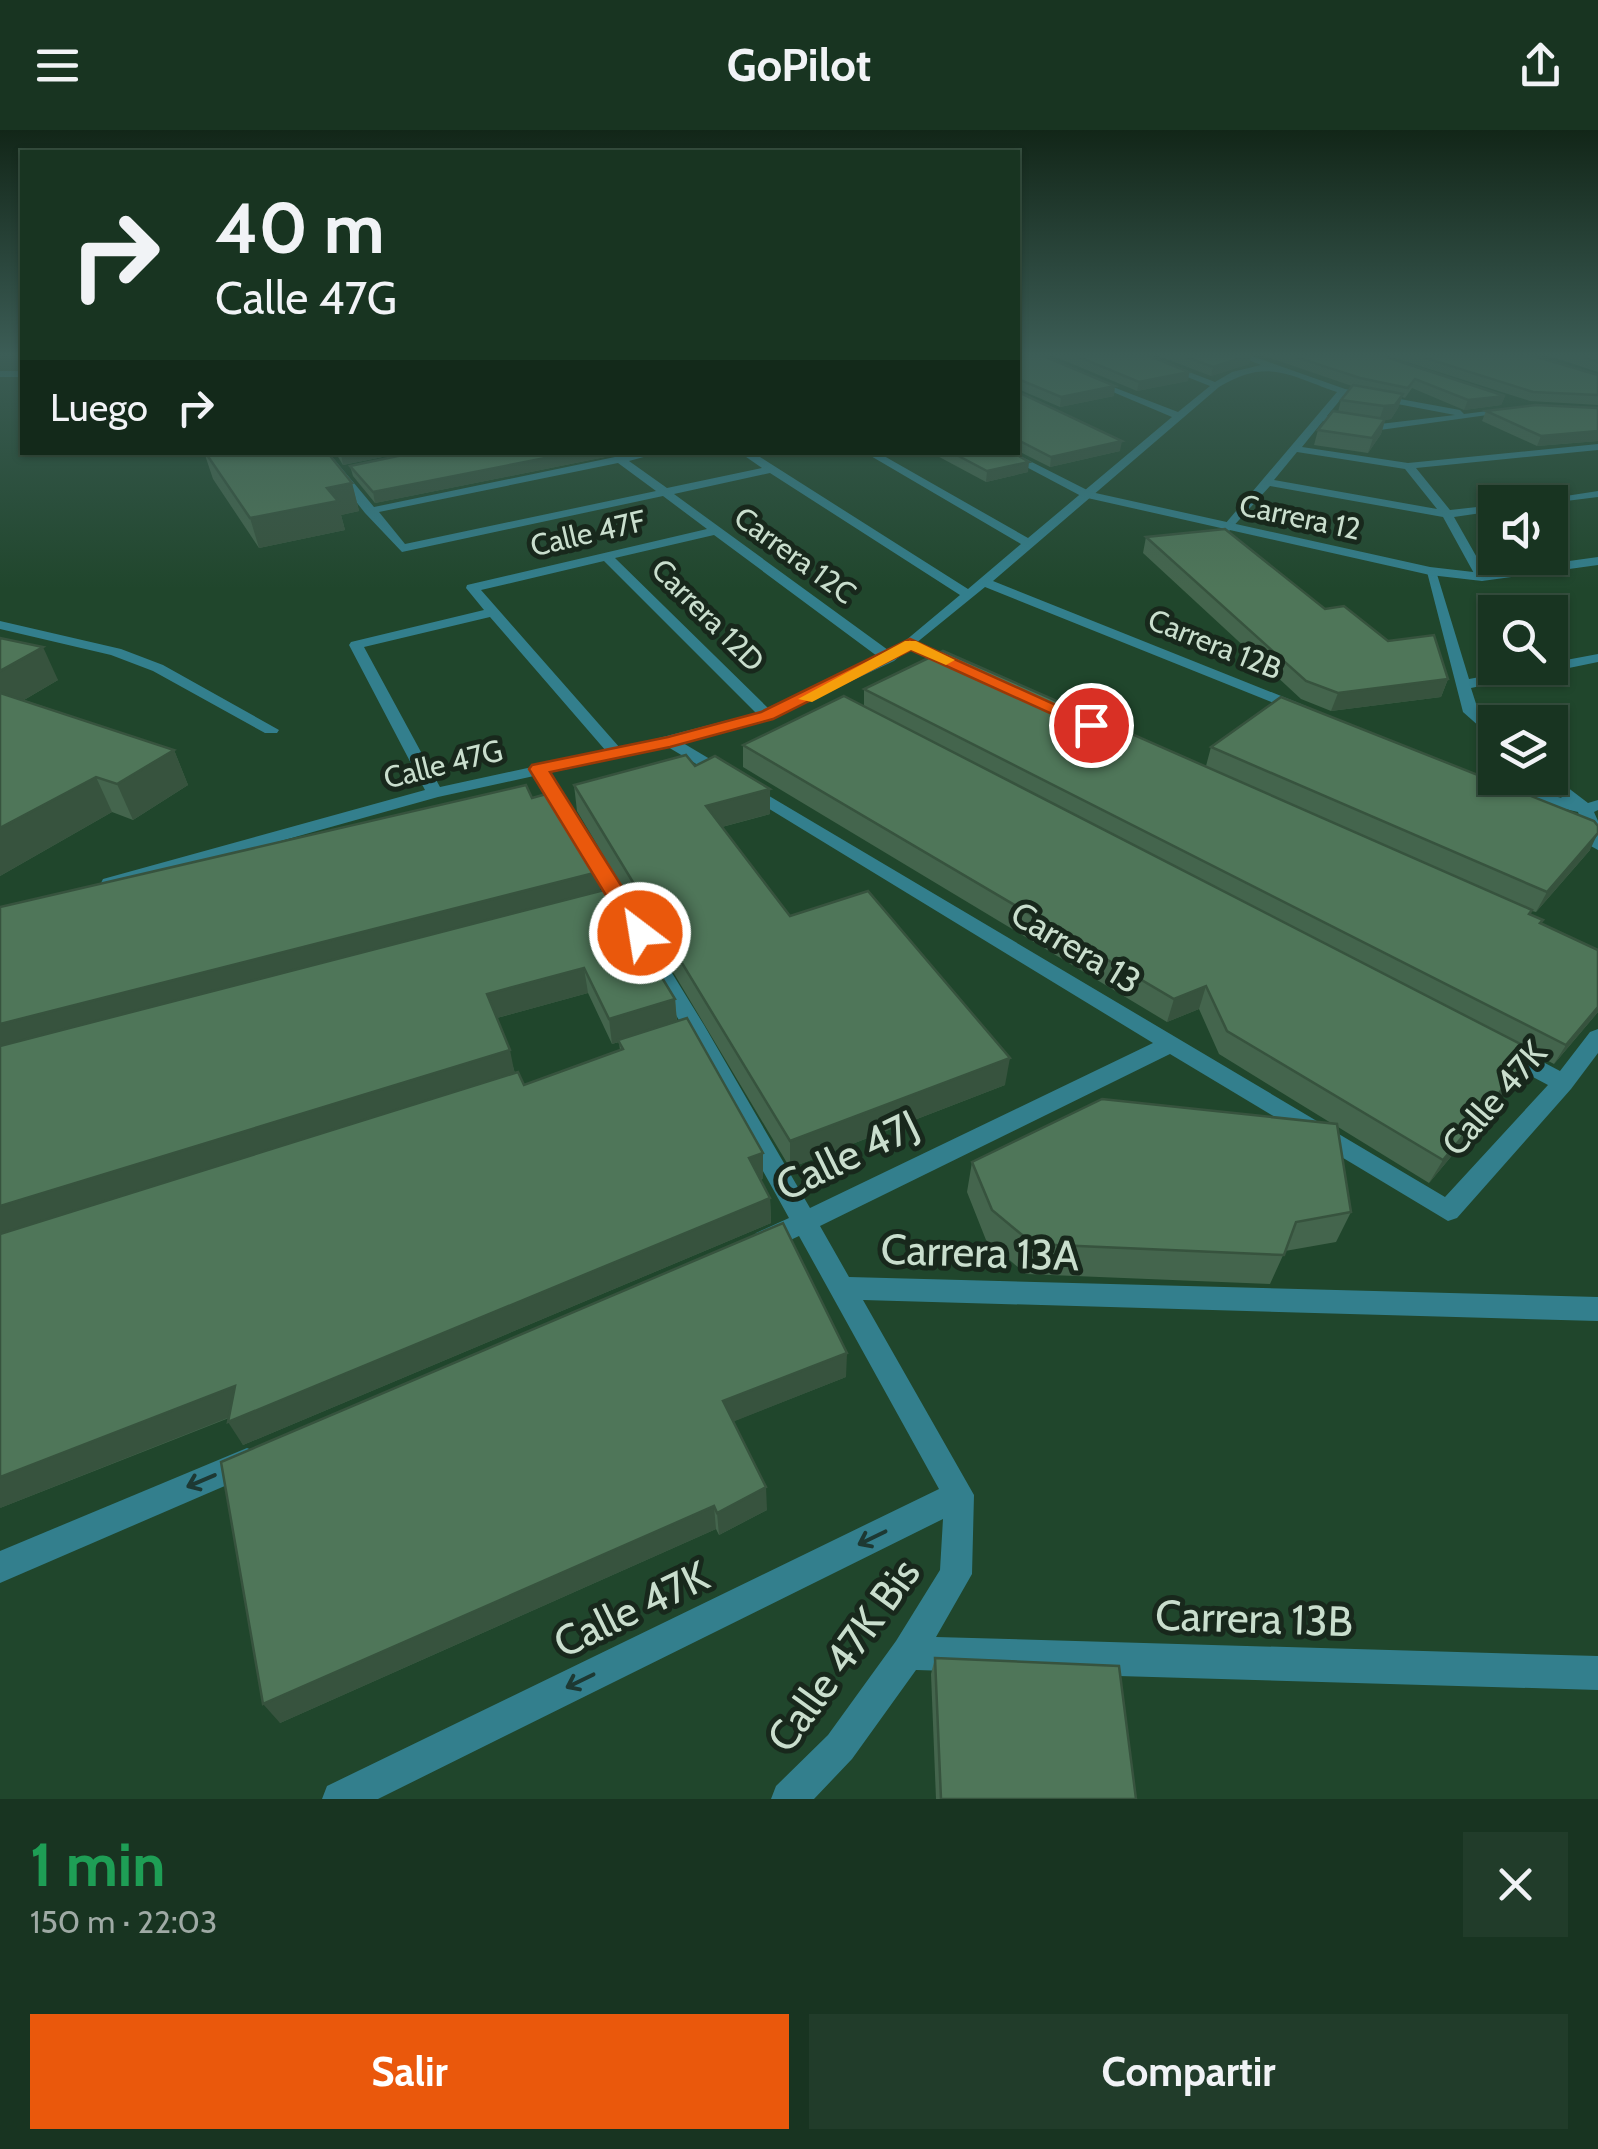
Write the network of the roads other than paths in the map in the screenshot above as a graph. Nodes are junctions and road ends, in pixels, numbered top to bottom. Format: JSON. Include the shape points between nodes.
{"nodes":[{"id":1,"x":1158,"y":433,"type":"edge"},
{"id":2,"x":1310,"y":433,"type":"edge"},
{"id":3,"x":1122,"y":442,"type":"edge"},
{"id":4,"x":1598,"y":447,"type":"edge"},
{"id":5,"x":1296,"y":449,"type":"junction"},
{"id":6,"x":1140,"y":450,"type":"junction"},
{"id":7,"x":324,"y":455,"type":"edge"},
{"id":8,"x":644,"y":455,"type":"edge"},
{"id":9,"x":748,"y":455,"type":"edge"},
{"id":10,"x":874,"y":455,"type":"edge"},
{"id":11,"x":1009,"y":455,"type":"edge"},
{"id":12,"x":622,"y":460,"type":"junction"},
{"id":13,"x":1408,"y":466,"type":"junction"},
{"id":14,"x":355,"y":470,"type":"edge"},
{"id":15,"x":769,"y":470,"type":"junction"},
{"id":16,"x":336,"y":473,"type":"junction"},
{"id":17,"x":1268,"y":482,"type":"junction"},
{"id":18,"x":664,"y":493,"type":"junction"},
{"id":19,"x":1598,"y":494,"type":"edge"},
{"id":20,"x":1086,"y":496,"type":"junction"},
{"id":21,"x":1568,"y":498,"type":"edge"},
{"id":22,"x":369,"y":510,"type":"junction"},
{"id":23,"x":1478,"y":510,"type":"edge"},
{"id":24,"x":1448,"y":514,"type":"junction"},
{"id":25,"x":1229,"y":527,"type":"junction"},
{"id":26,"x":715,"y":531,"type":"junction"},
{"id":27,"x":1029,"y":544,"type":"junction"},
{"id":28,"x":607,"y":557,"type":"junction"},
{"id":29,"x":1598,"y":561,"type":"edge"},
{"id":30,"x":1430,"y":571,"type":"junction"},
{"id":31,"x":1482,"y":578,"type":"junction"},
{"id":32,"x":982,"y":581,"type":"junction"},
{"id":33,"x":968,"y":594,"type":"junction"},
{"id":34,"x":494,"y":612,"type":"junction"},
{"id":35,"x":0,"y":625,"type":"edge"},
{"id":36,"x":910,"y":644,"type":"junction"},
{"id":37,"x":928,"y":652,"type":"dead end"},
{"id":38,"x":889,"y":658,"type":"junction"},
{"id":39,"x":1598,"y":658,"type":"edge"},
{"id":40,"x":1568,"y":664,"type":"edge"},
{"id":41,"x":1478,"y":681,"type":"edge"},
{"id":42,"x":1462,"y":684,"type":"junction"},
{"id":43,"x":1310,"y":712,"type":"edge"},
{"id":44,"x":767,"y":715,"type":"junction"},
{"id":45,"x":1478,"y":717,"type":"edge"},
{"id":46,"x":270,"y":730,"type":"dead end"},
{"id":47,"x":670,"y":742,"type":"junction"},
{"id":48,"x":615,"y":752,"type":"junction"},
{"id":49,"x":538,"y":769,"type":"junction"},
{"id":50,"x":1568,"y":792,"type":"edge"},
{"id":51,"x":435,"y":794,"type":"junction"},
{"id":52,"x":1528,"y":795,"type":"edge"},
{"id":53,"x":1594,"y":811,"type":"edge"},
{"id":54,"x":1598,"y":844,"type":"edge"},
{"id":55,"x":94,"y":887,"type":"edge"},
{"id":56,"x":1598,"y":1037,"type":"edge"},
{"id":57,"x":1174,"y":1044,"type":"junction"},
{"id":58,"x":1492,"y":1046,"type":"edge"},
{"id":59,"x":1563,"y":1083,"type":"junction"},
{"id":60,"x":1448,"y":1211,"type":"joint"},
{"id":61,"x":806,"y":1224,"type":"junction"},
{"id":62,"x":732,"y":1255,"type":"edge"},
{"id":63,"x":843,"y":1288,"type":"junction"},
{"id":64,"x":1598,"y":1309,"type":"edge"},
{"id":65,"x":274,"y":1450,"type":"edge"},
{"id":66,"x":959,"y":1495,"type":"junction"},
{"id":67,"x":0,"y":1567,"type":"edge"},
{"id":68,"x":908,"y":1653,"type":"junction"},
{"id":69,"x":1598,"y":1673,"type":"edge"},
{"id":70,"x":340,"y":1799,"type":"edge"},
{"id":71,"x":789,"y":1799,"type":"edge"}],
"edges":[{"from":1,"to":6,"type":"street","name":"Calle 47G"},
{"from":2,"to":5,"type":"street"},
{"from":3,"to":6,"type":"street"},
{"from":4,"to":13,"type":"street"},
{"from":5,"to":13,"type":"street"},
{"from":5,"to":17,"type":"street"},
{"from":6,"to":20,"type":"street","name":"Calle 47G"},
{"from":7,"to":16,"type":"street"},
{"from":8,"to":12,"type":"street"},
{"from":9,"to":15,"type":"street"},
{"from":10,"to":27,"type":"street"},
{"from":11,"to":20,"type":"street","name":"Carrera 12"},
{"from":12,"to":18,"type":"street","name":"Carrera 12C"},
{"from":12,"to":22,"type":"street"},
{"from":13,"to":24,"type":"street"},
{"from":14,"to":16,"type":"street"},
{"from":15,"to":18,"type":"street"},
{"from":15,"to":33,"type":"street"},
{"from":16,"to":22,"type":"street"},
{"from":17,"to":24,"type":"street"},
{"from":17,"to":25,"type":"street"},
{"from":18,"to":22,"type":"street","via":[[413,548],[395,545]]},
{"from":18,"to":26,"type":"street","name":"Carrera 12C"},
{"from":19,"to":21,"type":"street"},
{"from":20,"to":25,"type":"street","name":"Carrera 12"},
{"from":20,"to":27,"type":"street","name":"Calle 47G"},
{"from":23,"to":24,"type":"street"},
{"from":24,"to":31,"type":"street"},
{"from":25,"to":30,"type":"street","name":"Carrera 12"},
{"from":26,"to":28,"type":"street","name":"Calle 47F"},
{"from":26,"to":38,"type":"street","name":"Carrera 12C"},
{"from":27,"to":32,"type":"street","name":"Calle 47G"},
{"from":28,"to":34,"type":"street","name":"Calle 47F","via":[[472,588]]},
{"from":28,"to":44,"type":"street","name":"Carrera 12D"},
{"from":29,"to":31,"type":"street","name":"Carrera 12"},
{"from":30,"to":31,"type":"street","name":"Carrera 12"},
{"from":30,"to":42,"type":"street"},
{"from":32,"to":33,"type":"street","name":"Calle 47G"},
{"from":32,"to":43,"type":"street","name":"Carrera 12B"},
{"from":33,"to":36,"type":"street","name":"Calle 47G"},
{"from":34,"to":48,"type":"street"},
{"from":34,"to":51,"type":"street","via":[[356,645]]},
{"from":35,"to":46,"type":"street","via":[[130,658]]},
{"from":36,"to":37,"type":"street"},
{"from":36,"to":38,"type":"street","name":"Calle 47G"},
{"from":38,"to":44,"type":"street","name":"Calle 47G","via":[[828,698]]},
{"from":39,"to":40,"type":"street"},
{"from":41,"to":42,"type":"street"},
{"from":42,"to":45,"type":"street"},
{"from":44,"to":47,"type":"street","name":"Calle 47G"},
{"from":47,"to":48,"type":"street","name":"Calle 47G"},
{"from":47,"to":57,"type":"street","name":"Carrera 13"},
{"from":48,"to":49,"type":"street","name":"Calle 47G"},
{"from":49,"to":51,"type":"street","name":"Calle 47G"},
{"from":49,"to":61,"type":"street","name":"Carrera 13A","via":[[687,1034]]},
{"from":50,"to":53,"type":"street"},
{"from":51,"to":55,"type":"street","name":"Calle 47G"},
{"from":52,"to":53,"type":"street"},
{"from":53,"to":54,"type":"street"},
{"from":56,"to":59,"type":"street","name":"Calle 47K"},
{"from":57,"to":60,"type":"street","name":"Carrera 13"},
{"from":57,"to":61,"type":"street","name":"Calle 47J"},
{"from":58,"to":59,"type":"street"},
{"from":59,"to":60,"type":"street","name":"Calle 47K"},
{"from":61,"to":62,"type":"street","name":"Calle 47J"},
{"from":61,"to":63,"type":"street","name":"Carrera 13A"},
{"from":63,"to":64,"type":"street","name":"Carrera 13A"},
{"from":63,"to":66,"type":"street"},
{"from":65,"to":67,"type":"street","one_way":true},
{"from":66,"to":68,"type":"street","name":"Calle 47K Bis","via":[[956,1574]]},
{"from":66,"to":70,"type":"street","name":"Calle 47K","one_way":true},
{"from":68,"to":69,"type":"street","name":"Carrera 13B"},
{"from":68,"to":71,"type":"street","name":"Calle 47K Bis","via":[[840,1747]]}]}
